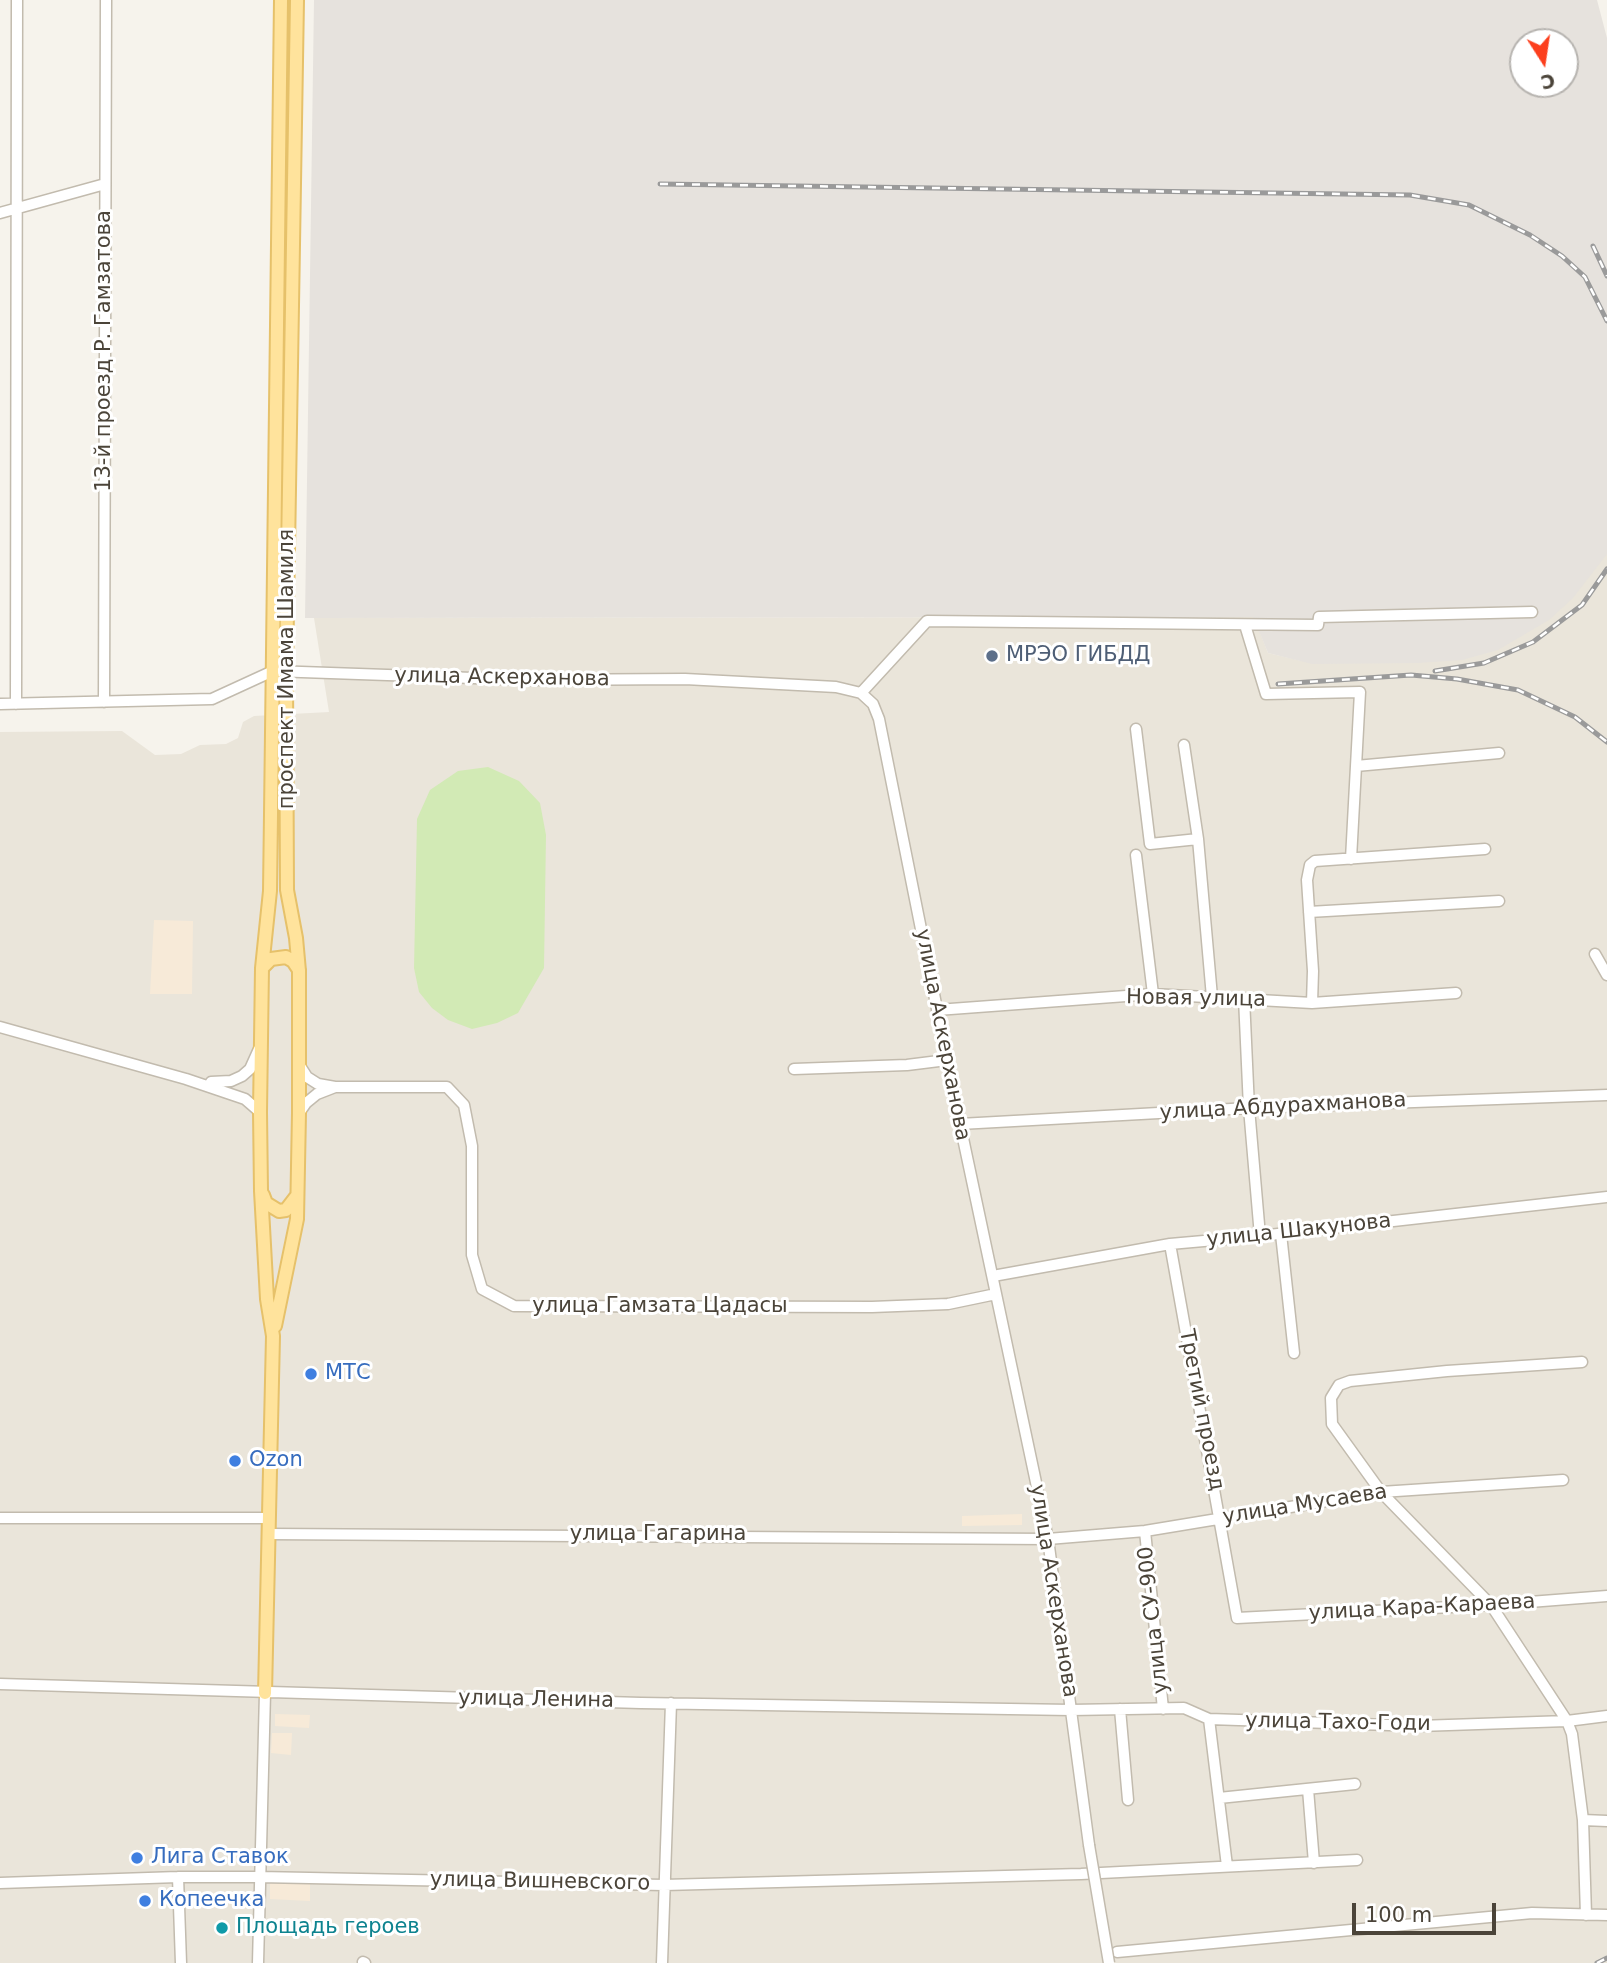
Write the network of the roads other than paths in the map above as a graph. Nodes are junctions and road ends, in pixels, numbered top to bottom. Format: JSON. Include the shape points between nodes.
{"nodes":[{"id":1,"x":17,"y":0,"type":"edge"},
{"id":2,"x":106,"y":0,"type":"edge"},
{"id":3,"x":281,"y":0,"type":"edge"},
{"id":4,"x":297,"y":0,"type":"edge"},
{"id":5,"x":105,"y":184,"type":"junction"},
{"id":6,"x":15,"y":208,"type":"junction"},
{"id":7,"x":0,"y":213,"type":"edge"},
{"id":8,"x":1532,"y":612,"type":"dead end"},
{"id":9,"x":1245,"y":625,"type":"junction"},
{"id":10,"x":280,"y":671,"type":"junction"},
{"id":11,"x":861,"y":693,"type":"junction"},
{"id":12,"x":104,"y":702,"type":"junction"},
{"id":13,"x":0,"y":704,"type":"edge"},
{"id":14,"x":16,"y":704,"type":"junction"},
{"id":15,"x":1136,"y":729,"type":"dead end"},
{"id":16,"x":1184,"y":745,"type":"dead end"},
{"id":17,"x":1499,"y":753,"type":"dead end"},
{"id":18,"x":1356,"y":766,"type":"junction"},
{"id":19,"x":1198,"y":839,"type":"junction"},
{"id":20,"x":1485,"y":849,"type":"dead end"},
{"id":21,"x":1136,"y":855,"type":"dead end"},
{"id":22,"x":1351,"y":859,"type":"junction"},
{"id":23,"x":1499,"y":901,"type":"dead end"},
{"id":24,"x":1310,"y":912,"type":"junction"},
{"id":25,"x":1595,"y":954,"type":"dead end"},
{"id":26,"x":262,"y":968,"type":"junction"},
{"id":27,"x":299,"y":971,"type":"junction"},
{"id":28,"x":1607,"y":975,"type":"edge"},
{"id":29,"x":1456,"y":993,"type":"dead end"},
{"id":30,"x":1153,"y":994,"type":"junction"},
{"id":31,"x":1212,"y":997,"type":"junction"},
{"id":32,"x":1244,"y":998,"type":"junction"},
{"id":33,"x":1312,"y":1003,"type":"junction"},
{"id":34,"x":937,"y":1010,"type":"junction"},
{"id":35,"x":0,"y":1027,"type":"edge"},
{"id":36,"x":261,"y":1044,"type":"junction"},
{"id":37,"x":947,"y":1059,"type":"junction"},
{"id":38,"x":300,"y":1066,"type":"junction"},
{"id":39,"x":794,"y":1069,"type":"dead end"},
{"id":40,"x":186,"y":1079,"type":"junction"},
{"id":41,"x":335,"y":1087,"type":"junction"},
{"id":42,"x":1607,"y":1095,"type":"edge"},
{"id":43,"x":1249,"y":1108,"type":"junction"},
{"id":44,"x":260,"y":1112,"type":"junction"},
{"id":45,"x":299,"y":1113,"type":"junction"},
{"id":46,"x":960,"y":1124,"type":"junction"},
{"id":47,"x":261,"y":1191,"type":"junction"},
{"id":48,"x":297,"y":1196,"type":"junction"},
{"id":49,"x":1607,"y":1197,"type":"edge"},
{"id":50,"x":1280,"y":1234,"type":"junction"},
{"id":51,"x":1260,"y":1236,"type":"junction"},
{"id":52,"x":1170,"y":1244,"type":"junction"},
{"id":53,"x":993,"y":1276,"type":"junction"},
{"id":54,"x":996,"y":1294,"type":"junction"},
{"id":55,"x":273,"y":1335,"type":"junction"},
{"id":56,"x":1294,"y":1353,"type":"dead end"},
{"id":57,"x":1582,"y":1362,"type":"dead end"},
{"id":58,"x":1563,"y":1480,"type":"dead end"},
{"id":59,"x":1381,"y":1492,"type":"junction"},
{"id":60,"x":0,"y":1518,"type":"edge"},
{"id":61,"x":268,"y":1518,"type":"junction"},
{"id":62,"x":1221,"y":1518,"type":"junction"},
{"id":63,"x":1144,"y":1531,"type":"junction"},
{"id":64,"x":268,"y":1534,"type":"junction"},
{"id":65,"x":1048,"y":1539,"type":"junction"},
{"id":66,"x":1607,"y":1596,"type":"edge"},
{"id":67,"x":1491,"y":1605,"type":"junction"},
{"id":68,"x":1237,"y":1618,"type":"joint"},
{"id":69,"x":0,"y":1684,"type":"edge"},
{"id":70,"x":265,"y":1693,"type":"junction"},
{"id":71,"x":671,"y":1703,"type":"junction"},
{"id":72,"x":1120,"y":1709,"type":"junction"},
{"id":73,"x":1163,"y":1709,"type":"junction"},
{"id":74,"x":1071,"y":1710,"type":"junction"},
{"id":75,"x":1607,"y":1716,"type":"edge"},
{"id":76,"x":1209,"y":1719,"type":"junction"},
{"id":77,"x":1567,"y":1721,"type":"junction"},
{"id":78,"x":1355,"y":1784,"type":"dead end"},
{"id":79,"x":1308,"y":1789,"type":"junction"},
{"id":80,"x":1219,"y":1798,"type":"junction"},
{"id":81,"x":1128,"y":1800,"type":"dead end"},
{"id":82,"x":1583,"y":1820,"type":"junction"},
{"id":83,"x":1607,"y":1821,"type":"edge"},
{"id":84,"x":1357,"y":1860,"type":"dead end"},
{"id":85,"x":1314,"y":1863,"type":"junction"},
{"id":86,"x":1227,"y":1866,"type":"junction"},
{"id":87,"x":178,"y":1877,"type":"junction"},
{"id":88,"x":259,"y":1877,"type":"junction"},
{"id":89,"x":0,"y":1884,"type":"edge"},
{"id":90,"x":664,"y":1885,"type":"junction"},
{"id":91,"x":1586,"y":1914,"type":"junction"},
{"id":92,"x":1607,"y":1915,"type":"edge"},
{"id":93,"x":1117,"y":1952,"type":"dead end"},
{"id":94,"x":181,"y":1963,"type":"edge"},
{"id":95,"x":257,"y":1963,"type":"edge"},
{"id":96,"x":662,"y":1963,"type":"edge"},
{"id":97,"x":1108,"y":1963,"type":"edge"}],
"edges":[{"from":1,"to":6,"type":"street"},
{"from":2,"to":5,"type":"street","name":"13-й проезд Р. Гамзатова"},
{"from":3,"to":10,"type":"main road","name":"проспект Имама Шамиля"},
{"from":4,"to":10,"type":"main road","name":"проспект Имама Шамиля"},
{"from":5,"to":6,"type":"street"},
{"from":5,"to":12,"type":"street","name":"13-й проезд Р. Гамзатова"},
{"from":6,"to":7,"type":"street"},
{"from":6,"to":14,"type":"street"},
{"from":8,"to":9,"type":"street","via":[[1319,617],[1318,625]]},
{"from":9,"to":11,"type":"street","via":[[927,621]]},
{"from":9,"to":18,"type":"street","via":[[1266,695],[1360,692]]},
{"from":10,"to":11,"type":"street","name":"улица Аскерханова","via":[[530,680],[685,679],[836,687]]},
{"from":10,"to":12,"type":"street","via":[[212,699]]},
{"from":10,"to":26,"type":"main road","name":"проспект Имама Шамиля"},
{"from":10,"to":27,"type":"main road","name":"проспект Имама Шамиля","via":[[287,890]]},
{"from":11,"to":34,"type":"street","name":"улица Аскерханова","via":[[873,704],[879,719]]},
{"from":12,"to":14,"type":"street"},
{"from":13,"to":14,"type":"street"},
{"from":15,"to":19,"type":"street","via":[[1150,844]]},
{"from":16,"to":19,"type":"street"},
{"from":17,"to":18,"type":"street"},
{"from":18,"to":22,"type":"street"},
{"from":19,"to":31,"type":"street"},
{"from":20,"to":22,"type":"street"},
{"from":21,"to":30,"type":"street"},
{"from":22,"to":24,"type":"street","via":[[1310,865]]},
{"from":23,"to":24,"type":"street"},
{"from":24,"to":33,"type":"street"},
{"from":25,"to":28,"type":"street"},
{"from":26,"to":27,"type":"main road","via":[[271,959],[286,957]]},
{"from":26,"to":36,"type":"main road","name":"проспект Имама Шамиля"},
{"from":27,"to":38,"type":"main road","name":"проспект Имама Шамиля"},
{"from":29,"to":33,"type":"street","name":"Новая улица"},
{"from":30,"to":31,"type":"street","name":"Новая улица"},
{"from":30,"to":34,"type":"street","name":"Новая улица"},
{"from":31,"to":32,"type":"street","name":"Новая улица"},
{"from":32,"to":33,"type":"street","name":"Новая улица"},
{"from":32,"to":43,"type":"street"},
{"from":34,"to":37,"type":"street","name":"улица Аскерханова"},
{"from":35,"to":40,"type":"street"},
{"from":36,"to":40,"type":"street","via":[[250,1069],[231,1081]]},
{"from":36,"to":44,"type":"main road","name":"проспект Имама Шамиля"},
{"from":37,"to":39,"type":"street"},
{"from":37,"to":46,"type":"street","name":"улица Аскерханова"},
{"from":38,"to":41,"type":"street","via":[[318,1084]]},
{"from":38,"to":45,"type":"main road","name":"проспект Имама Шамиля"},
{"from":40,"to":44,"type":"street","via":[[245,1099]]},
{"from":41,"to":45,"type":"street","via":[[317,1094]]},
{"from":41,"to":54,"type":"street","name":"улица Гамзата Цадасы","via":[[447,1087],[464,1105],[472,1146],[472,1255],[482,1289],[514,1306],[872,1307],[948,1304]]},
{"from":42,"to":43,"type":"street","name":"улица Абдурахманова"},
{"from":43,"to":46,"type":"street","name":"улица Абдурахманова"},
{"from":43,"to":51,"type":"street"},
{"from":44,"to":47,"type":"main road","name":"проспект Имама Шамиля"},
{"from":45,"to":48,"type":"main road","name":"проспект Имама Шамиля"},
{"from":46,"to":53,"type":"street","name":"улица Аскерханова"},
{"from":47,"to":48,"type":"main road","via":[[266,1203],[278,1211],[286,1210]]},
{"from":47,"to":55,"type":"main road","name":"проспект Имама Шамиля"},
{"from":48,"to":55,"type":"main road","name":"проспект Имама Шамиля","via":[[297,1219]]},
{"from":49,"to":50,"type":"street","name":"улица Шакунова"},
{"from":50,"to":51,"type":"street","name":"улица Шакунова"},
{"from":50,"to":56,"type":"street"},
{"from":51,"to":52,"type":"street","name":"улица Шакунова"},
{"from":52,"to":53,"type":"street","name":"улица Шакунова"},
{"from":52,"to":62,"type":"street","name":"Третий проезд"},
{"from":53,"to":54,"type":"street","name":"улица Аскерханова"},
{"from":54,"to":65,"type":"street","name":"улица Аскерханова"},
{"from":55,"to":61,"type":"main road","name":"проспект Имама Шамиля"},
{"from":57,"to":59,"type":"street","via":[[1447,1371],[1339,1385],[1331,1398],[1332,1424]]},
{"from":58,"to":59,"type":"street","name":"улица Мусаева"},
{"from":59,"to":62,"type":"street","name":"улица Мусаева"},
{"from":59,"to":67,"type":"street"},
{"from":60,"to":61,"type":"street"},
{"from":61,"to":64,"type":"main road","name":"проспект Имама Шамиля"},
{"from":62,"to":63,"type":"street","name":"улица Мусаева"},
{"from":62,"to":68,"type":"street","name":"Третий проезд"},
{"from":63,"to":65,"type":"street","name":"улица Мусаева"},
{"from":63,"to":73,"type":"street","name":"улица СУ-900"},
{"from":64,"to":65,"type":"street","name":"улица Гагарина"},
{"from":64,"to":70,"type":"main road","name":"проспект Имама Шамиля"},
{"from":65,"to":74,"type":"street","name":"улица Аскерханова"},
{"from":66,"to":67,"type":"street","name":"улица Кара-Караева"},
{"from":67,"to":68,"type":"street","name":"улица Кара-Караева"},
{"from":67,"to":77,"type":"street"},
{"from":69,"to":70,"type":"street","name":"улица Ленина"},
{"from":70,"to":71,"type":"street","name":"улица Ленина"},
{"from":70,"to":88,"type":"street"},
{"from":71,"to":74,"type":"street","name":"улица Ленина"},
{"from":71,"to":90,"type":"street"},
{"from":72,"to":73,"type":"street","name":"улица Тахо-Годи"},
{"from":72,"to":74,"type":"street","name":"улица Тахо-Годи"},
{"from":72,"to":81,"type":"street"},
{"from":73,"to":76,"type":"street","name":"улица Тахо-Годи","via":[[1184,1708]]},
{"from":74,"to":97,"type":"street","name":"улица Аскерханова","bridge":true},
{"from":75,"to":77,"type":"street","name":"улица Тахо-Годи"},
{"from":76,"to":77,"type":"street","name":"улица Тахо-Годи","via":[[1419,1726]]},
{"from":76,"to":80,"type":"street"},
{"from":77,"to":82,"type":"street"},
{"from":78,"to":79,"type":"street"},
{"from":79,"to":80,"type":"street"},
{"from":79,"to":85,"type":"street"},
{"from":80,"to":86,"type":"street"},
{"from":82,"to":83,"type":"street"},
{"from":82,"to":91,"type":"street"},
{"from":84,"to":85,"type":"street"},
{"from":85,"to":86,"type":"street"},
{"from":86,"to":90,"type":"street","name":"улица Вишневского"},
{"from":87,"to":88,"type":"street","name":"улица Вишневского"},
{"from":87,"to":89,"type":"street","name":"улица Вишневского"},
{"from":87,"to":94,"type":"street"},
{"from":88,"to":90,"type":"street","name":"улица Вишневского"},
{"from":88,"to":95,"type":"street"},
{"from":90,"to":96,"type":"street"},
{"from":91,"to":92,"type":"street"},
{"from":91,"to":93,"type":"street","via":[[1532,1913]]}]}
